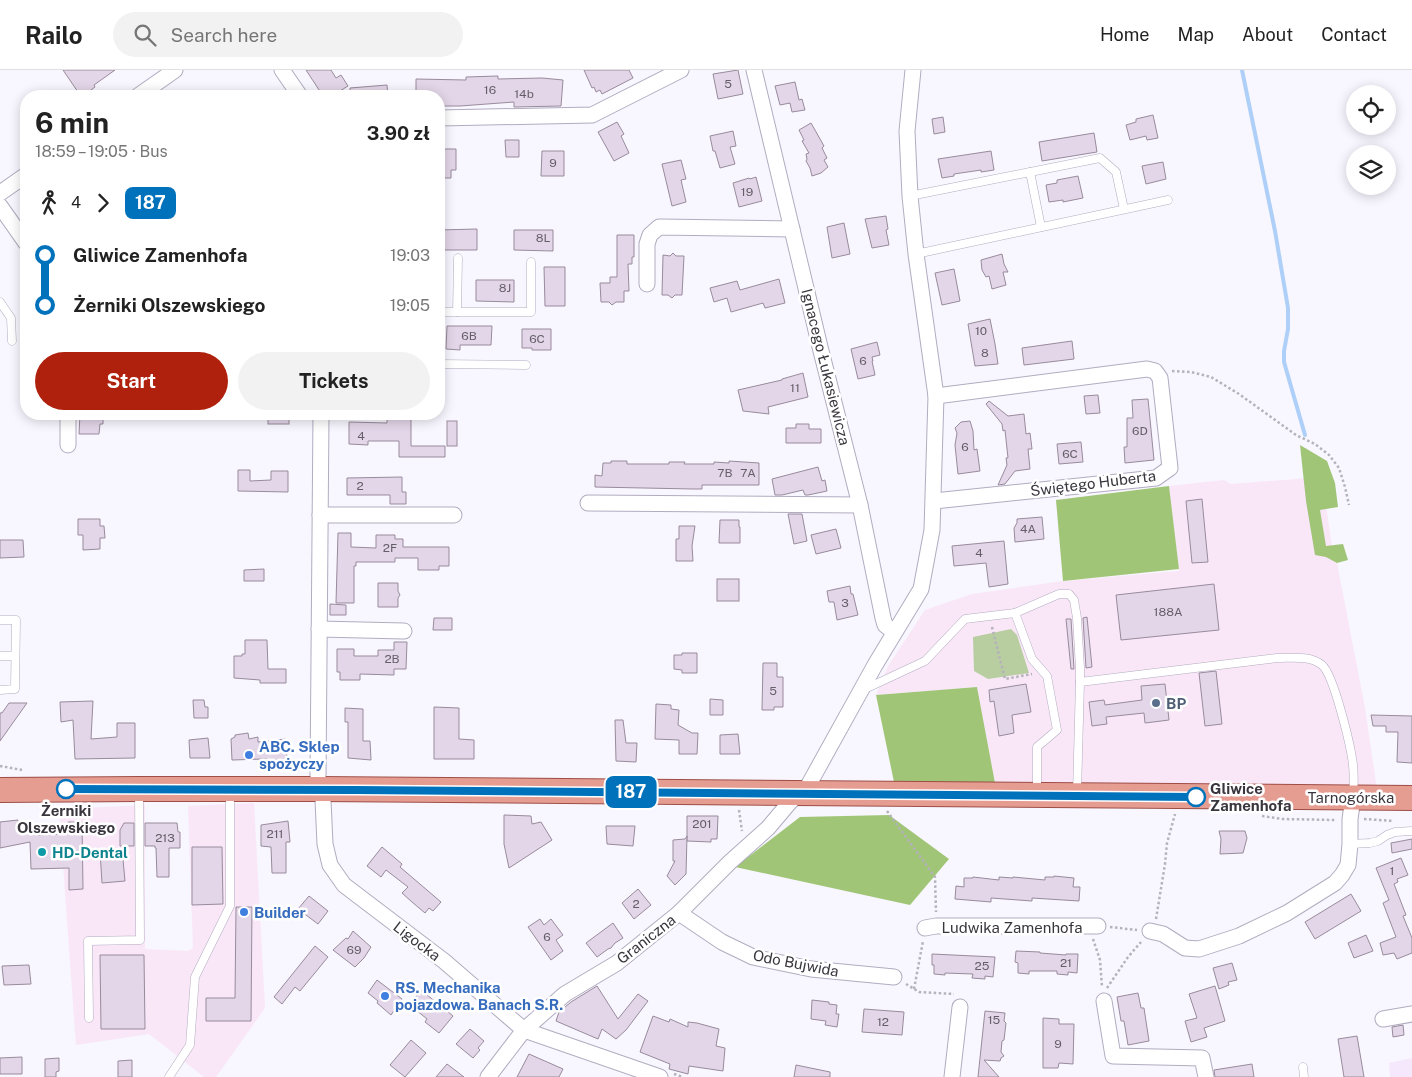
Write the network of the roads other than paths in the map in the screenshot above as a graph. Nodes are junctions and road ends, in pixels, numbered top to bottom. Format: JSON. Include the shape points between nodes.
{"nodes":[{"id":1,"x":175,"y":70,"type":"edge"},
{"id":2,"x":282,"y":70,"type":"edge"},
{"id":3,"x":681,"y":70,"type":"edge"},
{"id":4,"x":754,"y":70,"type":"edge"},
{"id":5,"x":913,"y":70,"type":"edge"},
{"id":6,"x":147,"y":90,"type":"edge"},
{"id":7,"x":296,"y":90,"type":"edge"},
{"id":8,"x":445,"y":118,"type":"edge"},
{"id":9,"x":1030,"y":172,"type":"junction"},
{"id":10,"x":20,"y":179,"type":"edge"},
{"id":11,"x":0,"y":193,"type":"edge"},
{"id":12,"x":910,"y":196,"type":"junction"},
{"id":13,"x":1168,"y":200,"type":"dead end"},
{"id":14,"x":0,"y":206,"type":"edge"},
{"id":15,"x":1124,"y":209,"type":"junction"},
{"id":16,"x":1041,"y":227,"type":"junction"},
{"id":17,"x":792,"y":229,"type":"junction"},
{"id":18,"x":20,"y":234,"type":"edge"},
{"id":19,"x":916,"y":254,"type":"junction"},
{"id":20,"x":458,"y":258,"type":"dead end"},
{"id":21,"x":531,"y":262,"type":"dead end"},
{"id":22,"x":647,"y":284,"type":"dead end"},
{"id":23,"x":0,"y":302,"type":"edge"},
{"id":24,"x":445,"y":312,"type":"edge"},
{"id":25,"x":457,"y":312,"type":"junction"},
{"id":26,"x":12,"y":341,"type":"dead end"},
{"id":27,"x":445,"y":364,"type":"edge"},
{"id":28,"x":526,"y":365,"type":"dead end"},
{"id":29,"x":936,"y":396,"type":"junction"},
{"id":30,"x":68,"y":420,"type":"edge"},
{"id":31,"x":321,"y":420,"type":"edge"},
{"id":32,"x":68,"y":445,"type":"dead end"},
{"id":33,"x":934,"y":501,"type":"junction"},
{"id":34,"x":588,"y":504,"type":"dead end"},
{"id":35,"x":860,"y":505,"type":"junction"},
{"id":36,"x":320,"y":515,"type":"junction"},
{"id":37,"x":454,"y":515,"type":"dead end"},
{"id":38,"x":1015,"y":613,"type":"junction"},
{"id":39,"x":0,"y":620,"type":"edge"},
{"id":40,"x":319,"y":629,"type":"junction"},
{"id":41,"x":404,"y":631,"type":"dead end"},
{"id":42,"x":894,"y":632,"type":"junction"},
{"id":43,"x":0,"y":656,"type":"edge"},
{"id":44,"x":15,"y":656,"type":"junction"},
{"id":45,"x":1080,"y":682,"type":"junction"},
{"id":46,"x":0,"y":690,"type":"edge"},
{"id":47,"x":859,"y":691,"type":"junction"},
{"id":48,"x":139,"y":789,"type":"junction"},
{"id":49,"x":230,"y":789,"type":"junction"},
{"id":50,"x":0,"y":790,"type":"edge"},
{"id":51,"x":320,"y":790,"type":"junction"},
{"id":52,"x":799,"y":794,"type":"junction"},
{"id":53,"x":1037,"y":796,"type":"junction"},
{"id":54,"x":1076,"y":796,"type":"junction"},
{"id":55,"x":1353,"y":798,"type":"junction"},
{"id":56,"x":1412,"y":798,"type":"edge"},
{"id":57,"x":1412,"y":831,"type":"edge"},
{"id":58,"x":1350,"y":844,"type":"junction"},
{"id":59,"x":679,"y":913,"type":"junction"},
{"id":60,"x":1094,"y":926,"type":"road end"},
{"id":61,"x":931,"y":927,"type":"road end"},
{"id":62,"x":1150,"y":931,"type":"road end"},
{"id":63,"x":894,"y":977,"type":"road end"},
{"id":64,"x":1104,"y":1001,"type":"dead end"},
{"id":65,"x":960,"y":1007,"type":"road end"},
{"id":66,"x":1412,"y":1014,"type":"edge"},
{"id":67,"x":89,"y":1018,"type":"dead end"},
{"id":68,"x":1383,"y":1019,"type":"dead end"},
{"id":69,"x":524,"y":1030,"type":"junction"},
{"id":70,"x":1303,"y":1067,"type":"dead end"},
{"id":71,"x":169,"y":1077,"type":"edge"},
{"id":72,"x":488,"y":1077,"type":"edge"},
{"id":73,"x":660,"y":1077,"type":"edge"},
{"id":74,"x":952,"y":1077,"type":"edge"},
{"id":75,"x":1206,"y":1077,"type":"edge"},
{"id":76,"x":1304,"y":1077,"type":"edge"}],
"edges":[{"from":1,"to":6,"type":"street"},
{"from":2,"to":7,"type":"street"},
{"from":3,"to":8,"type":"street","via":[[592,115]]},
{"from":4,"to":17,"type":"street","name":"Ignacego Łukasiewicza"},
{"from":5,"to":12,"type":"street","via":[[907,131]]},
{"from":9,"to":12,"type":"lane"},
{"from":9,"to":15,"type":"lane","via":[[1100,158],[1116,172]]},
{"from":9,"to":16,"type":"lane"},
{"from":10,"to":11,"type":"street"},
{"from":12,"to":19,"type":"street"},
{"from":13,"to":15,"type":"lane"},
{"from":14,"to":18,"type":"street"},
{"from":15,"to":16,"type":"lane"},
{"from":16,"to":19,"type":"lane"},
{"from":17,"to":22,"type":"street","via":[[659,227],[650,235],[647,244]]},
{"from":17,"to":35,"type":"street","name":"Ignacego Łukasiewicza"},
{"from":19,"to":29,"type":"street"},
{"from":20,"to":25,"type":"lane"},
{"from":21,"to":25,"type":"lane","via":[[531,312]]},
{"from":23,"to":26,"type":"lane","via":[[11,318]]},
{"from":24,"to":25,"type":"lane"},
{"from":27,"to":28,"type":"lane"},
{"from":29,"to":33,"type":"street"},
{"from":29,"to":33,"type":"street","name":"Świętego Huberta","via":[[1147,369],[1155,371],[1160,378],[1170,468],[1156,478]]},
{"from":30,"to":32,"type":"street"},
{"from":31,"to":36,"type":"street","name":"Ligocka"},
{"from":33,"to":42,"type":"street","via":[[921,588]]},
{"from":34,"to":35,"type":"street"},
{"from":35,"to":42,"type":"street","name":"Ignacego Łukasiewicza","via":[[883,618],[885,625]]},
{"from":36,"to":37,"type":"street"},
{"from":36,"to":40,"type":"street","name":"Ligocka"},
{"from":38,"to":45,"type":"lane","via":[[1059,594],[1069,594],[1074,600],[1077,618]]},
{"from":38,"to":47,"type":"lane","via":[[965,619],[925,661]]},
{"from":38,"to":53,"type":"lane","via":[[1032,659],[1047,676],[1058,730],[1037,747]]},
{"from":39,"to":44,"type":"lane","via":[[16,620]]},
{"from":40,"to":41,"type":"street"},
{"from":40,"to":51,"type":"street","name":"Ligocka"},
{"from":42,"to":47,"type":"street"},
{"from":43,"to":44,"type":"lane"},
{"from":44,"to":46,"type":"lane","via":[[15,689]]},
{"from":45,"to":54,"type":"lane"},
{"from":45,"to":55,"type":"lane","via":[[1277,658],[1302,657],[1315,661],[1328,672],[1338,701],[1353,763]]},
{"from":47,"to":52,"type":"street","via":[[808,786]]},
{"from":48,"to":49,"type":"main road","name":"Tarnogórska"},
{"from":48,"to":50,"type":"main road","name":"Tarnogórska"},
{"from":48,"to":67,"type":"lane","via":[[140,940],[88,941]]},
{"from":49,"to":51,"type":"main road","name":"Tarnogórska"},
{"from":49,"to":71,"type":"lane","via":[[230,906],[196,976],[190,1045]]},
{"from":51,"to":52,"type":"main road","name":"Tarnogórska"},
{"from":51,"to":69,"type":"street","name":"Ligocka","via":[[330,865],[344,885],[444,961]]},
{"from":52,"to":53,"type":"main road","name":"Tarnogórska"},
{"from":52,"to":59,"type":"street","name":"Graniczna"},
{"from":53,"to":54,"type":"main road","name":"Tarnogórska"},
{"from":54,"to":55,"type":"main road","name":"Tarnogórska"},
{"from":55,"to":56,"type":"main road","name":"Tarnogórska"},
{"from":55,"to":58,"type":"street"},
{"from":57,"to":58,"type":"lane","via":[[1395,832],[1370,844]]},
{"from":58,"to":62,"type":"street","via":[[1348,865],[1335,883],[1287,913],[1239,936],[1199,949],[1185,948],[1163,934]]},
{"from":59,"to":63,"type":"street","name":"Odo Bujwida","via":[[722,942],[753,957],[811,969]]},
{"from":59,"to":69,"type":"street","name":"Graniczna","via":[[617,963],[565,994]]},
{"from":60,"to":61,"type":"street","name":"Ludwika Zamenhofa"},
{"from":64,"to":75,"type":"street","via":[[1113,1056],[1202,1058]]},
{"from":65,"to":74,"type":"street"},
{"from":66,"to":68,"type":"street"},
{"from":69,"to":72,"type":"street","name":"Graniczna"},
{"from":69,"to":73,"type":"street","name":"Ligocka"},
{"from":70,"to":76,"type":"lane"}]}
